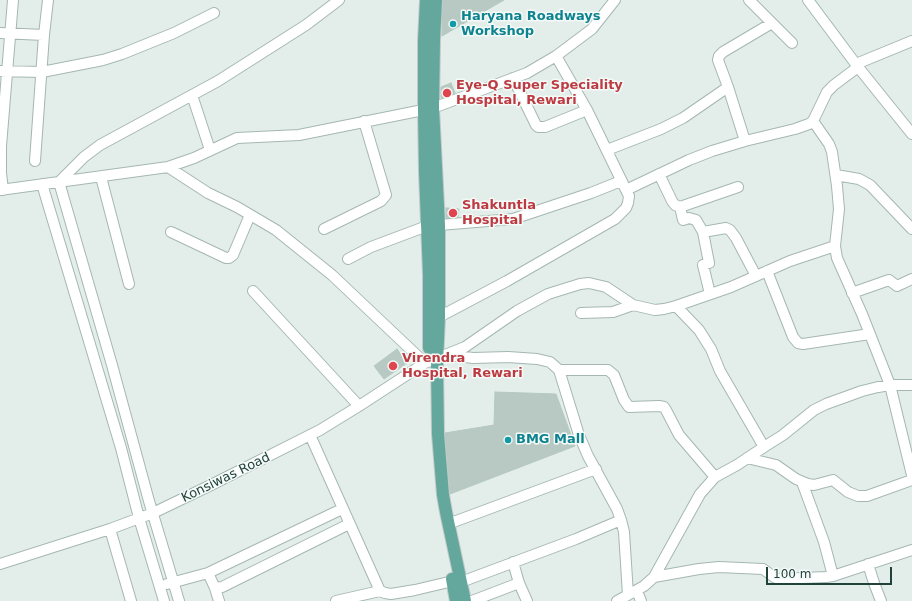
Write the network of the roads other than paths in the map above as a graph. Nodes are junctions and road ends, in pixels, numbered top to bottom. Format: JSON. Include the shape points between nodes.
{"nodes":[{"id":1,"x":13,"y":0,"type":"edge"},
{"id":2,"x":48,"y":0,"type":"edge"},
{"id":3,"x":339,"y":0,"type":"edge"},
{"id":4,"x":426,"y":0,"type":"edge"},
{"id":5,"x":436,"y":0,"type":"edge"},
{"id":6,"x":615,"y":0,"type":"edge"},
{"id":7,"x":748,"y":0,"type":"edge"},
{"id":8,"x":810,"y":1,"type":"edge"},
{"id":9,"x":214,"y":14,"type":"dead end"},
{"id":10,"x":772,"y":23,"type":"junction"},
{"id":11,"x":0,"y":33,"type":"edge"},
{"id":12,"x":11,"y":34,"type":"junction"},
{"id":13,"x":44,"y":35,"type":"junction"},
{"id":14,"x":912,"y":41,"type":"edge"},
{"id":15,"x":792,"y":43,"type":"dead end"},
{"id":16,"x":556,"y":56,"type":"junction"},
{"id":17,"x":857,"y":66,"type":"junction"},
{"id":18,"x":4,"y":72,"type":"edge"},
{"id":19,"x":42,"y":72,"type":"junction"},
{"id":20,"x":513,"y":78,"type":"junction"},
{"id":21,"x":728,"y":87,"type":"junction"},
{"id":22,"x":192,"y":95,"type":"junction"},
{"id":23,"x":429,"y":109,"type":"junction"},
{"id":24,"x":2,"y":110,"type":"edge"},
{"id":25,"x":587,"y":110,"type":"junction"},
{"id":26,"x":813,"y":121,"type":"junction"},
{"id":27,"x":364,"y":122,"type":"junction"},
{"id":28,"x":912,"y":134,"type":"edge"},
{"id":29,"x":746,"y":141,"type":"junction"},
{"id":30,"x":1,"y":146,"type":"edge"},
{"id":31,"x":210,"y":150,"type":"junction"},
{"id":32,"x":607,"y":150,"type":"junction"},
{"id":33,"x":35,"y":161,"type":"dead end"},
{"id":34,"x":168,"y":167,"type":"junction"},
{"id":35,"x":658,"y":174,"type":"junction"},
{"id":36,"x":836,"y":175,"type":"junction"},
{"id":37,"x":101,"y":177,"type":"junction"},
{"id":38,"x":59,"y":182,"type":"junction"},
{"id":39,"x":42,"y":184,"type":"junction"},
{"id":40,"x":624,"y":185,"type":"junction"},
{"id":41,"x":738,"y":187,"type":"dead end"},
{"id":42,"x":1,"y":190,"type":"edge"},
{"id":43,"x":680,"y":207,"type":"junction"},
{"id":44,"x":250,"y":215,"type":"junction"},
{"id":45,"x":433,"y":225,"type":"junction"},
{"id":46,"x":324,"y":229,"type":"dead end"},
{"id":47,"x":912,"y":230,"type":"edge"},
{"id":48,"x":170,"y":232,"type":"dead end"},
{"id":49,"x":703,"y":232,"type":"junction"},
{"id":50,"x":835,"y":246,"type":"junction"},
{"id":51,"x":348,"y":259,"type":"dead end"},
{"id":52,"x":81,"y":260,"type":"junction"},
{"id":53,"x":66,"y":264,"type":"junction"},
{"id":54,"x":767,"y":271,"type":"junction"},
{"id":55,"x":756,"y":276,"type":"junction"},
{"id":56,"x":912,"y":279,"type":"edge"},
{"id":57,"x":129,"y":284,"type":"dead end"},
{"id":58,"x":253,"y":291,"type":"dead end"},
{"id":59,"x":852,"y":293,"type":"junction"},
{"id":60,"x":710,"y":294,"type":"junction"},
{"id":61,"x":633,"y":305,"type":"junction"},
{"id":62,"x":676,"y":306,"type":"junction"},
{"id":63,"x":581,"y":313,"type":"dead end"},
{"id":64,"x":439,"y":317,"type":"junction"},
{"id":65,"x":870,"y":334,"type":"junction"},
{"id":66,"x":435,"y":359,"type":"junction"},
{"id":67,"x":559,"y":370,"type":"junction"},
{"id":68,"x":890,"y":385,"type":"junction"},
{"id":69,"x":912,"y":385,"type":"edge"},
{"id":70,"x":359,"y":406,"type":"junction"},
{"id":71,"x":310,"y":435,"type":"junction"},
{"id":72,"x":764,"y":447,"type":"junction"},
{"id":73,"x":747,"y":458,"type":"junction"},
{"id":74,"x":596,"y":469,"type":"junction"},
{"id":75,"x":912,"y":475,"type":"edge"},
{"id":76,"x":715,"y":477,"type":"junction"},
{"id":77,"x":912,"y":480,"type":"edge"},
{"id":78,"x":802,"y":482,"type":"junction"},
{"id":79,"x":342,"y":509,"type":"junction"},
{"id":80,"x":153,"y":513,"type":"junction"},
{"id":81,"x":139,"y":518,"type":"junction"},
{"id":82,"x":621,"y":520,"type":"junction"},
{"id":83,"x":349,"y":524,"type":"junction"},
{"id":84,"x":448,"y":524,"type":"junction"},
{"id":85,"x":110,"y":529,"type":"junction"},
{"id":86,"x":912,"y":550,"type":"edge"},
{"id":87,"x":513,"y":562,"type":"junction"},
{"id":88,"x":0,"y":563,"type":"edge"},
{"id":89,"x":868,"y":564,"type":"junction"},
{"id":90,"x":208,"y":573,"type":"junction"},
{"id":91,"x":833,"y":576,"type":"junction"},
{"id":92,"x":654,"y":577,"type":"junction"},
{"id":93,"x":457,"y":581,"type":"junction"},
{"id":94,"x":174,"y":583,"type":"junction"},
{"id":95,"x":519,"y":583,"type":"junction"},
{"id":96,"x":159,"y":585,"type":"junction"},
{"id":97,"x":215,"y":588,"type":"junction"},
{"id":98,"x":380,"y":591,"type":"junction"},
{"id":99,"x":632,"y":593,"type":"junction"},
{"id":100,"x":131,"y":601,"type":"edge"},
{"id":101,"x":164,"y":601,"type":"edge"},
{"id":102,"x":179,"y":601,"type":"edge"},
{"id":103,"x":219,"y":601,"type":"edge"},
{"id":104,"x":336,"y":601,"type":"edge"},
{"id":105,"x":456,"y":601,"type":"edge"},
{"id":106,"x":465,"y":601,"type":"edge"},
{"id":107,"x":472,"y":601,"type":"edge"},
{"id":108,"x":527,"y":601,"type":"edge"},
{"id":109,"x":617,"y":601,"type":"edge"},
{"id":110,"x":642,"y":601,"type":"edge"},
{"id":111,"x":881,"y":601,"type":"edge"}],
"edges":[{"from":1,"to":12,"type":"street"},
{"from":2,"to":13,"type":"street"},
{"from":3,"to":22,"type":"street","via":[[306,25],[218,82]]},
{"from":4,"to":23,"type":"main road","via":[[424,41]]},
{"from":5,"to":23,"type":"main road"},
{"from":6,"to":16,"type":"street","via":[[592,29]]},
{"from":7,"to":10,"type":"street"},
{"from":8,"to":17,"type":"street"},
{"from":9,"to":19,"type":"street","via":[[118,56]]},
{"from":10,"to":15,"type":"street"},
{"from":10,"to":21,"type":"street","via":[[718,56]]},
{"from":11,"to":12,"type":"street"},
{"from":12,"to":13,"type":"street"},
{"from":12,"to":18,"type":"street"},
{"from":13,"to":19,"type":"street"},
{"from":14,"to":17,"type":"street"},
{"from":16,"to":20,"type":"street"},
{"from":16,"to":25,"type":"street"},
{"from":17,"to":26,"type":"street","via":[[827,92]]},
{"from":17,"to":28,"type":"street"},
{"from":18,"to":19,"type":"street"},
{"from":18,"to":24,"type":"street"},
{"from":19,"to":33,"type":"street"},
{"from":20,"to":23,"type":"street"},
{"from":20,"to":25,"type":"street","via":[[538,127],[545,127]]},
{"from":21,"to":29,"type":"street"},
{"from":21,"to":32,"type":"street","via":[[661,129]]},
{"from":22,"to":31,"type":"street"},
{"from":22,"to":38,"type":"street","via":[[100,145]]},
{"from":23,"to":27,"type":"street"},
{"from":23,"to":45,"type":"main road","via":[[425,172]]},
{"from":24,"to":30,"type":"street"},
{"from":25,"to":32,"type":"street"},
{"from":26,"to":29,"type":"street","via":[[796,129]]},
{"from":26,"to":36,"type":"street","via":[[829,144]]},
{"from":27,"to":31,"type":"street","via":[[287,136],[237,138]]},
{"from":27,"to":46,"type":"street","via":[[386,195],[381,202]]},
{"from":29,"to":35,"type":"street","via":[[712,151]]},
{"from":30,"to":42,"type":"street"},
{"from":31,"to":34,"type":"street"},
{"from":32,"to":40,"type":"street"},
{"from":34,"to":37,"type":"street"},
{"from":34,"to":44,"type":"street","via":[[208,193]]},
{"from":35,"to":40,"type":"street"},
{"from":35,"to":43,"type":"street","via":[[672,201]]},
{"from":36,"to":47,"type":"street","via":[[859,179],[870,185]]},
{"from":36,"to":50,"type":"street","via":[[839,209]]},
{"from":37,"to":38,"type":"street"},
{"from":37,"to":57,"type":"street"},
{"from":38,"to":39,"type":"street"},
{"from":38,"to":52,"type":"street"},
{"from":39,"to":42,"type":"street"},
{"from":39,"to":53,"type":"street"},
{"from":40,"to":45,"type":"street","via":[[591,193],[513,219]]},
{"from":40,"to":64,"type":"street","via":[[629,196],[628,203],[615,219]]},
{"from":41,"to":43,"type":"street"},
{"from":43,"to":49,"type":"street","via":[[683,220],[696,220]]},
{"from":44,"to":48,"type":"street","via":[[233,255],[229,258]]},
{"from":44,"to":66,"type":"street","via":[[276,230]]},
{"from":45,"to":51,"type":"street","via":[[370,247]]},
{"from":45,"to":64,"type":"main road"},
{"from":45,"to":66,"type":"main road","via":[[429,275]]},
{"from":49,"to":55,"type":"street","via":[[726,228],[730,230]]},
{"from":49,"to":60,"type":"street","via":[[709,264],[703,265]]},
{"from":50,"to":54,"type":"street"},
{"from":50,"to":59,"type":"street","via":[[836,258]]},
{"from":52,"to":53,"type":"street"},
{"from":52,"to":80,"type":"street"},
{"from":53,"to":81,"type":"street","via":[[121,448]]},
{"from":54,"to":55,"type":"street"},
{"from":54,"to":65,"type":"street","via":[[793,337],[798,343]]},
{"from":55,"to":60,"type":"street"},
{"from":56,"to":59,"type":"street","via":[[897,286],[889,280]]},
{"from":58,"to":70,"type":"street"},
{"from":59,"to":65,"type":"street"},
{"from":60,"to":62,"type":"street"},
{"from":61,"to":62,"type":"street","via":[[655,310]]},
{"from":61,"to":63,"type":"street","via":[[613,312]]},
{"from":61,"to":66,"type":"street","name":"Konsiwas Road","via":[[600,285],[589,283],[567,288],[536,299],[473,342]]},
{"from":62,"to":72,"type":"street","via":[[699,330],[711,349],[720,371]]},
{"from":64,"to":66,"type":"main road"},
{"from":65,"to":68,"type":"street"},
{"from":66,"to":67,"type":"street","via":[[537,359],[550,362]]},
{"from":66,"to":70,"type":"street","name":"Konsiwas Road"},
{"from":66,"to":84,"type":"main road","via":[[439,448]]},
{"from":66,"to":93,"type":"main road","via":[[433,475],[437,509]]},
{"from":67,"to":74,"type":"street","via":[[579,435]]},
{"from":67,"to":76,"type":"street","via":[[608,370],[614,375],[629,407],[664,408],[679,435]]},
{"from":68,"to":69,"type":"street"},
{"from":68,"to":72,"type":"street","via":[[862,391],[818,408]]},
{"from":68,"to":75,"type":"street"},
{"from":70,"to":71,"type":"street","name":"Konsiwas Road"},
{"from":71,"to":79,"type":"street"},
{"from":71,"to":80,"type":"street","name":"Konsiwas Road"},
{"from":72,"to":73,"type":"street"},
{"from":73,"to":76,"type":"street"},
{"from":73,"to":78,"type":"street","via":[[776,465]]},
{"from":74,"to":82,"type":"street"},
{"from":74,"to":84,"type":"street"},
{"from":76,"to":92,"type":"street","via":[[700,494]]},
{"from":77,"to":78,"type":"street","via":[[863,496],[854,494],[833,480],[812,485]]},
{"from":78,"to":91,"type":"street","via":[[824,542]]},
{"from":79,"to":83,"type":"street"},
{"from":79,"to":90,"type":"street"},
{"from":80,"to":81,"type":"street","name":"Konsiwas Road"},
{"from":80,"to":94,"type":"street"},
{"from":81,"to":85,"type":"street","name":"Konsiwas Road"},
{"from":81,"to":96,"type":"street"},
{"from":82,"to":87,"type":"street"},
{"from":82,"to":99,"type":"street"},
{"from":83,"to":97,"type":"street","via":[[222,587]]},
{"from":83,"to":98,"type":"street"},
{"from":84,"to":93,"type":"main road"},
{"from":85,"to":88,"type":"street","name":"Konsiwas Road"},
{"from":85,"to":100,"type":"street"},
{"from":86,"to":89,"type":"street"},
{"from":87,"to":93,"type":"street"},
{"from":87,"to":95,"type":"street"},
{"from":89,"to":91,"type":"street"},
{"from":89,"to":111,"type":"street"},
{"from":90,"to":94,"type":"street"},
{"from":90,"to":97,"type":"street"},
{"from":91,"to":92,"type":"street","via":[[779,579],[763,569],[719,567]]},
{"from":92,"to":99,"type":"street"},
{"from":93,"to":98,"type":"street","via":[[391,594]]},
{"from":93,"to":105,"type":"main road"},
{"from":93,"to":106,"type":"main road"},
{"from":94,"to":96,"type":"street"},
{"from":94,"to":102,"type":"street"},
{"from":95,"to":107,"type":"street"},
{"from":95,"to":108,"type":"street"},
{"from":96,"to":101,"type":"street"},
{"from":97,"to":103,"type":"street"},
{"from":98,"to":104,"type":"street"},
{"from":99,"to":109,"type":"street"},
{"from":99,"to":110,"type":"street"}]}
